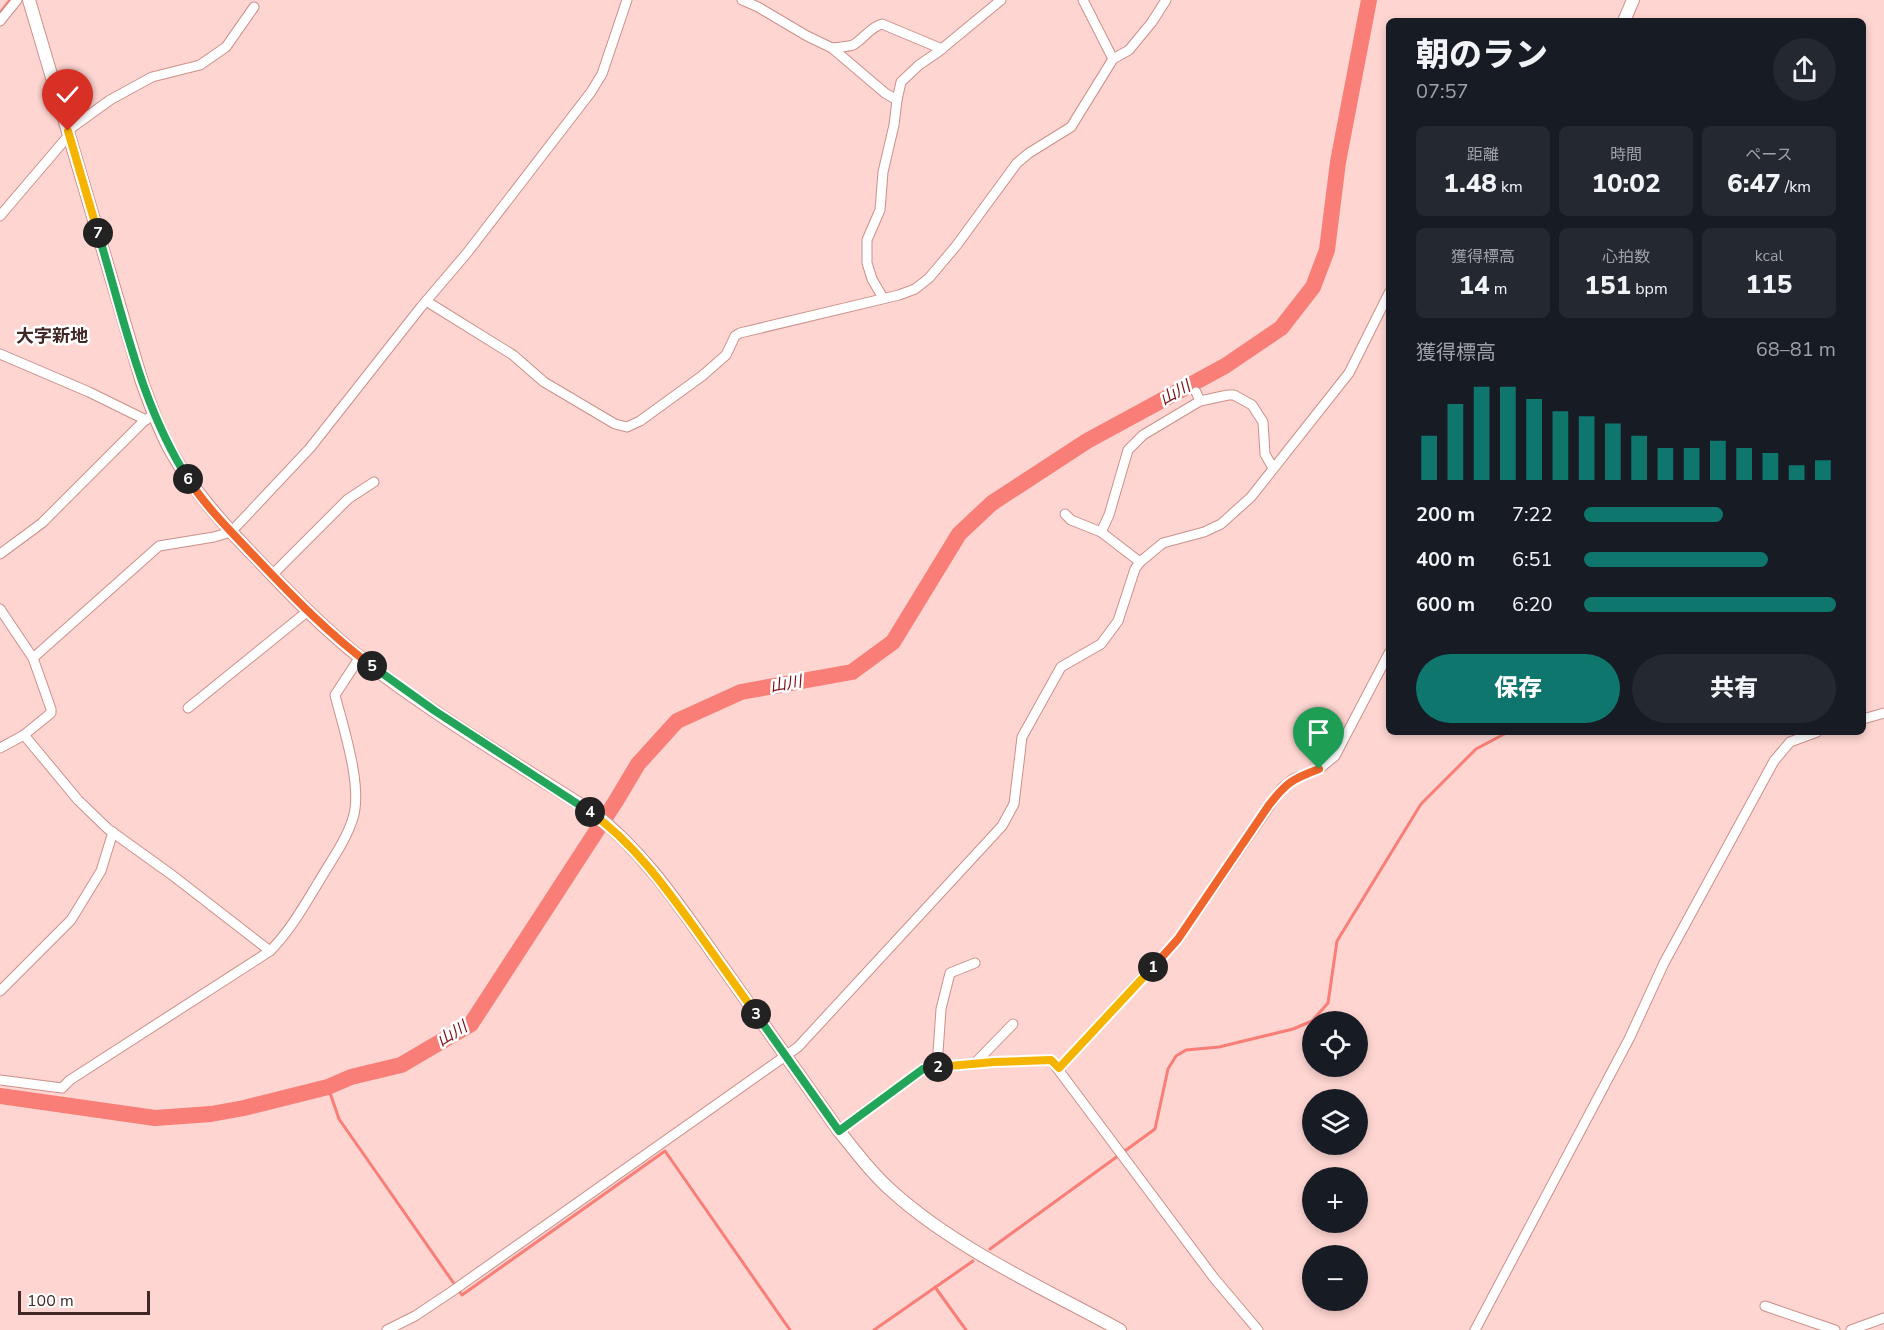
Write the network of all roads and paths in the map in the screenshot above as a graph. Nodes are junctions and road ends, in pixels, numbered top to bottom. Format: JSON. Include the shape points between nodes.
{"nodes":[{"id":1,"x":16,"y":0,"type":"edge"},
{"id":2,"x":28,"y":0,"type":"edge"},
{"id":3,"x":627,"y":0,"type":"edge"},
{"id":4,"x":742,"y":0,"type":"edge"},
{"id":5,"x":1002,"y":0,"type":"edge"},
{"id":6,"x":1083,"y":0,"type":"edge"},
{"id":7,"x":1166,"y":0,"type":"edge"},
{"id":8,"x":1633,"y":0,"type":"edge"},
{"id":9,"x":254,"y":7,"type":"dead end"},
{"id":10,"x":1625,"y":18,"type":"edge"},
{"id":11,"x":0,"y":21,"type":"edge"},
{"id":12,"x":832,"y":48,"type":"junction"},
{"id":13,"x":942,"y":49,"type":"junction"},
{"id":14,"x":1113,"y":59,"type":"junction"},
{"id":15,"x":897,"y":100,"type":"junction"},
{"id":16,"x":68,"y":133,"type":"junction"},
{"id":17,"x":0,"y":216,"type":"edge"},
{"id":18,"x":883,"y":298,"type":"junction"},
{"id":19,"x":1386,"y":299,"type":"edge"},
{"id":20,"x":426,"y":301,"type":"junction"},
{"id":21,"x":0,"y":354,"type":"edge"},
{"id":22,"x":150,"y":417,"type":"junction"},
{"id":23,"x":1274,"y":468,"type":"junction"},
{"id":24,"x":374,"y":482,"type":"dead end"},
{"id":25,"x":1065,"y":514,"type":"dead end"},
{"id":26,"x":231,"y":532,"type":"junction"},
{"id":27,"x":1101,"y":532,"type":"junction"},
{"id":28,"x":0,"y":554,"type":"edge"},
{"id":29,"x":1140,"y":562,"type":"junction"},
{"id":30,"x":272,"y":575,"type":"junction"},
{"id":31,"x":0,"y":609,"type":"edge"},
{"id":32,"x":308,"y":611,"type":"junction"},
{"id":33,"x":360,"y":657,"type":"junction"},
{"id":34,"x":33,"y":658,"type":"junction"},
{"id":35,"x":1386,"y":659,"type":"edge"},
{"id":36,"x":188,"y":708,"type":"dead end"},
{"id":37,"x":1884,"y":713,"type":"edge"},
{"id":38,"x":1866,"y":718,"type":"edge"},
{"id":39,"x":24,"y":735,"type":"junction"},
{"id":40,"x":1809,"y":735,"type":"edge"},
{"id":41,"x":0,"y":748,"type":"edge"},
{"id":42,"x":113,"y":832,"type":"junction"},
{"id":43,"x":270,"y":951,"type":"junction"},
{"id":44,"x":975,"y":963,"type":"dead end"},
{"id":45,"x":0,"y":991,"type":"edge"},
{"id":46,"x":1013,"y":1024,"type":"dead end"},
{"id":47,"x":786,"y":1057,"type":"junction"},
{"id":48,"x":976,"y":1063,"type":"junction"},
{"id":49,"x":937,"y":1067,"type":"junction"},
{"id":50,"x":1059,"y":1068,"type":"junction"},
{"id":51,"x":0,"y":1080,"type":"edge"},
{"id":52,"x":839,"y":1131,"type":"junction"},
{"id":53,"x":1765,"y":1306,"type":"dead end"},
{"id":54,"x":1884,"y":1318,"type":"edge"},
{"id":55,"x":387,"y":1330,"type":"edge"},
{"id":56,"x":1120,"y":1330,"type":"edge"},
{"id":57,"x":1258,"y":1330,"type":"edge"},
{"id":58,"x":1475,"y":1330,"type":"edge"},
{"id":59,"x":1835,"y":1330,"type":"edge"},
{"id":60,"x":1851,"y":1330,"type":"edge"}],
"edges":[{"from":1,"to":11,"type":"street"},
{"from":2,"to":16,"type":"street"},
{"from":3,"to":20,"type":"street","via":[[602,74],[591,92]]},
{"from":4,"to":12,"type":"street"},
{"from":5,"to":13,"type":"street"},
{"from":6,"to":14,"type":"street"},
{"from":7,"to":14,"type":"street","via":[[1129,50]]},
{"from":8,"to":10,"type":"street"},
{"from":9,"to":16,"type":"street","via":[[226,47],[200,65],[152,77],[110,100]]},
{"from":12,"to":13,"type":"street","via":[[850,46],[882,24]]},
{"from":12,"to":15,"type":"street"},
{"from":13,"to":15,"type":"street","via":[[901,82]]},
{"from":14,"to":18,"type":"street","via":[[1071,127],[1017,163],[929,278],[911,291]]},
{"from":15,"to":18,"type":"street","via":[[880,210],[867,240],[867,263]]},
{"from":16,"to":17,"type":"street"},
{"from":16,"to":22,"type":"street"},
{"from":18,"to":20,"type":"street","via":[[740,333],[726,355],[702,376],[627,427],[615,424],[544,382],[513,355]]},
{"from":19,"to":23,"type":"street","via":[[1349,373]]},
{"from":20,"to":26,"type":"street","via":[[310,448]]},
{"from":21,"to":22,"type":"street"},
{"from":22,"to":26,"type":"street","via":[[194,487]]},
{"from":22,"to":28,"type":"street","via":[[42,523]]},
{"from":23,"to":27,"type":"street","via":[[1264,454],[1263,422],[1252,405],[1234,395],[1198,397],[1128,450]]},
{"from":23,"to":29,"type":"street","via":[[1251,497],[1221,524],[1163,543]]},
{"from":24,"to":30,"type":"street","via":[[348,499]]},
{"from":25,"to":27,"type":"street"},
{"from":26,"to":30,"type":"street"},
{"from":26,"to":34,"type":"street","via":[[159,546]]},
{"from":27,"to":29,"type":"street"},
{"from":29,"to":47,"type":"street","via":[[1118,621],[1101,644],[1061,667],[1022,737],[1014,804],[1002,826]]},
{"from":30,"to":32,"type":"street"},
{"from":31,"to":34,"type":"street"},
{"from":32,"to":33,"type":"street"},
{"from":32,"to":36,"type":"street"},
{"from":33,"to":43,"type":"street","via":[[335,695],[352,762],[354,816],[346,837],[300,913]]},
{"from":33,"to":47,"type":"street","via":[[615,831],[671,895]]},
{"from":34,"to":39,"type":"street","via":[[51,714]]},
{"from":35,"to":50,"type":"street","via":[[1335,756],[1282,788],[1178,939]]},
{"from":37,"to":38,"type":"street"},
{"from":39,"to":41,"type":"street"},
{"from":39,"to":42,"type":"street","via":[[78,800]]},
{"from":40,"to":58,"type":"street","via":[[1790,742],[1774,761],[1664,963],[1629,1039]]},
{"from":42,"to":43,"type":"street"},
{"from":42,"to":45,"type":"street","via":[[101,871],[70,920]]},
{"from":43,"to":51,"type":"street","via":[[62,1088]]},
{"from":44,"to":49,"type":"street","via":[[950,973],[941,1009]]},
{"from":46,"to":48,"type":"street"},
{"from":47,"to":52,"type":"street"},
{"from":47,"to":55,"type":"street","via":[[460,1286]]},
{"from":48,"to":49,"type":"street"},
{"from":48,"to":50,"type":"street","via":[[1051,1060]]},
{"from":49,"to":52,"type":"street","via":[[923,1069]]},
{"from":50,"to":57,"type":"street","via":[[1214,1278]]},
{"from":52,"to":56,"type":"street","via":[[892,1192],[949,1235]]},
{"from":53,"to":59,"type":"street"},
{"from":54,"to":60,"type":"street"}]}
